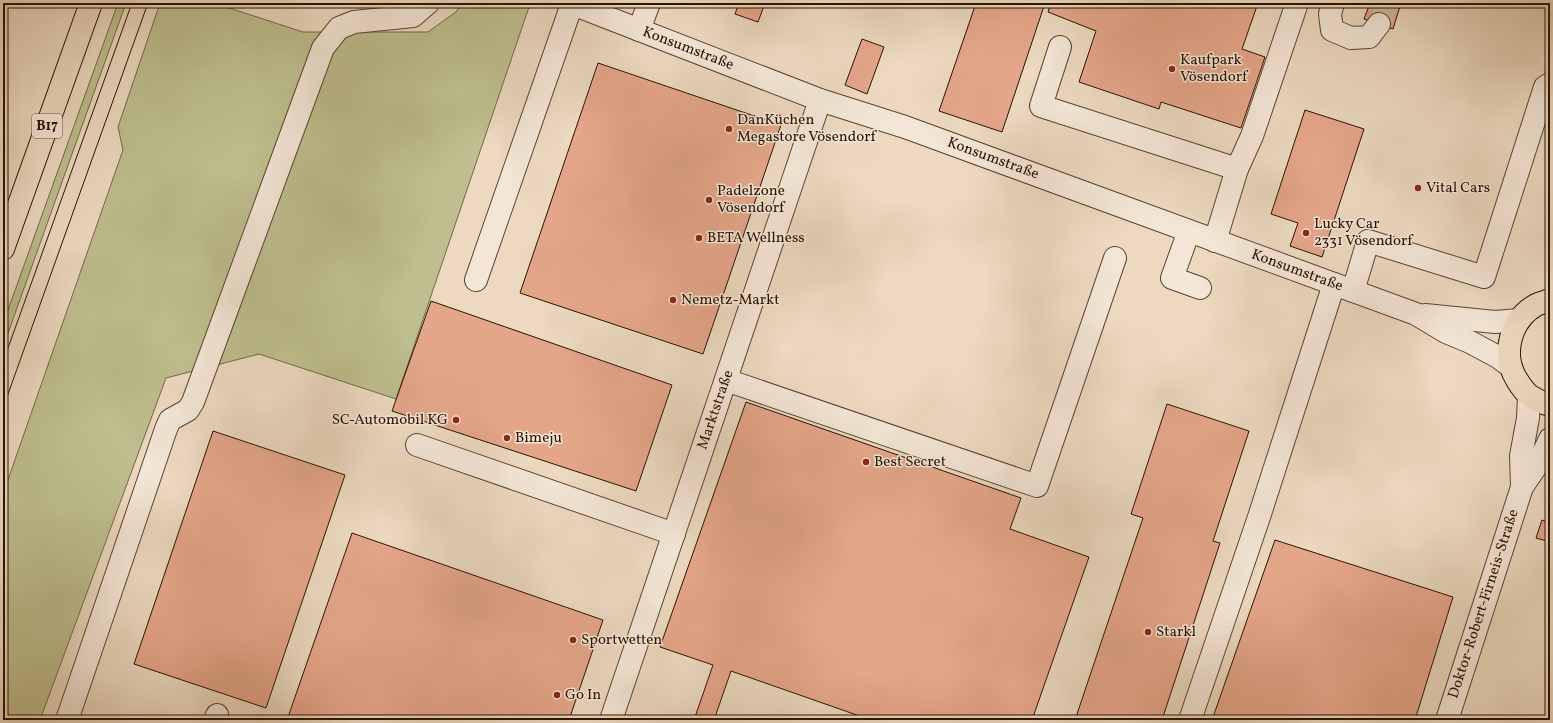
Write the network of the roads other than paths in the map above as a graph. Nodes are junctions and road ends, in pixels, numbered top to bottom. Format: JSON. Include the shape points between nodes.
{"nodes":[{"id":1,"x":91,"y":3,"type":"edge"},
{"id":2,"x":428,"y":3,"type":"edge"},
{"id":3,"x":571,"y":3,"type":"edge"},
{"id":4,"x":649,"y":3,"type":"edge"},
{"id":5,"x":1297,"y":3,"type":"edge"},
{"id":6,"x":1333,"y":3,"type":"edge"},
{"id":7,"x":1380,"y":24,"type":"tunnel mouth"},
{"id":8,"x":639,"y":30,"type":"junction"},
{"id":9,"x":1060,"y":47,"type":"dead end"},
{"id":10,"x":1550,"y":84,"type":"edge"},
{"id":11,"x":820,"y":100,"type":"junction"},
{"id":12,"x":1237,"y":169,"type":"junction"},
{"id":13,"x":1189,"y":231,"type":"junction"},
{"id":14,"x":1215,"y":240,"type":"junction"},
{"id":15,"x":3,"y":249,"type":"edge"},
{"id":16,"x":1114,"y":258,"type":"dead end"},
{"id":17,"x":476,"y":280,"type":"dead end"},
{"id":18,"x":1200,"y":288,"type":"dead end"},
{"id":19,"x":1343,"y":288,"type":"junction"},
{"id":20,"x":1550,"y":300,"type":"edge"},
{"id":21,"x":1416,"y":314,"type":"junction"},
{"id":22,"x":1519,"y":320,"type":"junction"},
{"id":23,"x":1510,"y":366,"type":"junction"},
{"id":24,"x":726,"y":380,"type":"junction"},
{"id":25,"x":1529,"y":396,"type":"junction"},
{"id":26,"x":1550,"y":405,"type":"edge"},
{"id":27,"x":1550,"y":439,"type":"edge"},
{"id":28,"x":417,"y":445,"type":"dead end"},
{"id":29,"x":1522,"y":487,"type":"junction"},
{"id":30,"x":674,"y":534,"type":"junction"},
{"id":31,"x":67,"y":720,"type":"edge"},
{"id":32,"x":611,"y":720,"type":"edge"},
{"id":33,"x":1190,"y":720,"type":"edge"},
{"id":34,"x":1447,"y":720,"type":"edge"}],
"edges":[{"from":1,"to":15,"type":"main road","number":"B17"},
{"from":2,"to":31,"type":"street","via":[[412,16],[354,22],[338,28],[323,48],[193,402],[188,410],[170,420],[166,429]]},
{"from":3,"to":8,"type":"street","name":"Konsumstraße"},
{"from":3,"to":17,"type":"street"},
{"from":4,"to":8,"type":"street"},
{"from":5,"to":12,"type":"street","via":[[1252,136]]},
{"from":6,"to":7,"type":"street","via":[[1330,14],[1332,30],[1351,38],[1369,37]]},
{"from":8,"to":11,"type":"street","name":"Konsumstraße"},
{"from":9,"to":12,"type":"street","via":[[1041,106]]},
{"from":10,"to":19,"type":"street","via":[[1545,86],[1484,277],[1368,241]]},
{"from":11,"to":13,"type":"street","name":"Konsumstraße","via":[[905,127]]},
{"from":11,"to":24,"type":"street","name":"Marktstraße"},
{"from":12,"to":14,"type":"street"},
{"from":13,"to":14,"type":"street","name":"Konsumstraße"},
{"from":13,"to":18,"type":"street","via":[[1172,278]]},
{"from":14,"to":19,"type":"street","name":"Konsumstraße"},
{"from":16,"to":24,"type":"street","via":[[1037,486]]},
{"from":19,"to":21,"type":"street","name":"Konsumstraße"},
{"from":19,"to":33,"type":"street","via":[[1256,524]]},
{"from":20,"to":22,"type":"main road","via":[[1536,305]]},
{"from":21,"to":22,"type":"street","name":"Konsumstraße","via":[[1487,322]]},
{"from":21,"to":23,"type":"street","name":"Konsumstraße","via":[[1446,332],[1498,357]]},
{"from":22,"to":23,"type":"main road","via":[[1510,340]]},
{"from":23,"to":25,"type":"main road"},
{"from":24,"to":30,"type":"street","name":"Marktstraße"},
{"from":25,"to":26,"type":"main road"},
{"from":25,"to":29,"type":"street","name":"Doktor-Robert-Firneis-Straße","via":[[1521,456]]},
{"from":27,"to":29,"type":"street","name":"Doktor-Robert-Firneis-Straße"},
{"from":28,"to":30,"type":"street"},
{"from":29,"to":34,"type":"street","name":"Doktor-Robert-Firneis-Straße"},
{"from":30,"to":32,"type":"street","name":"Marktstraße"}]}
